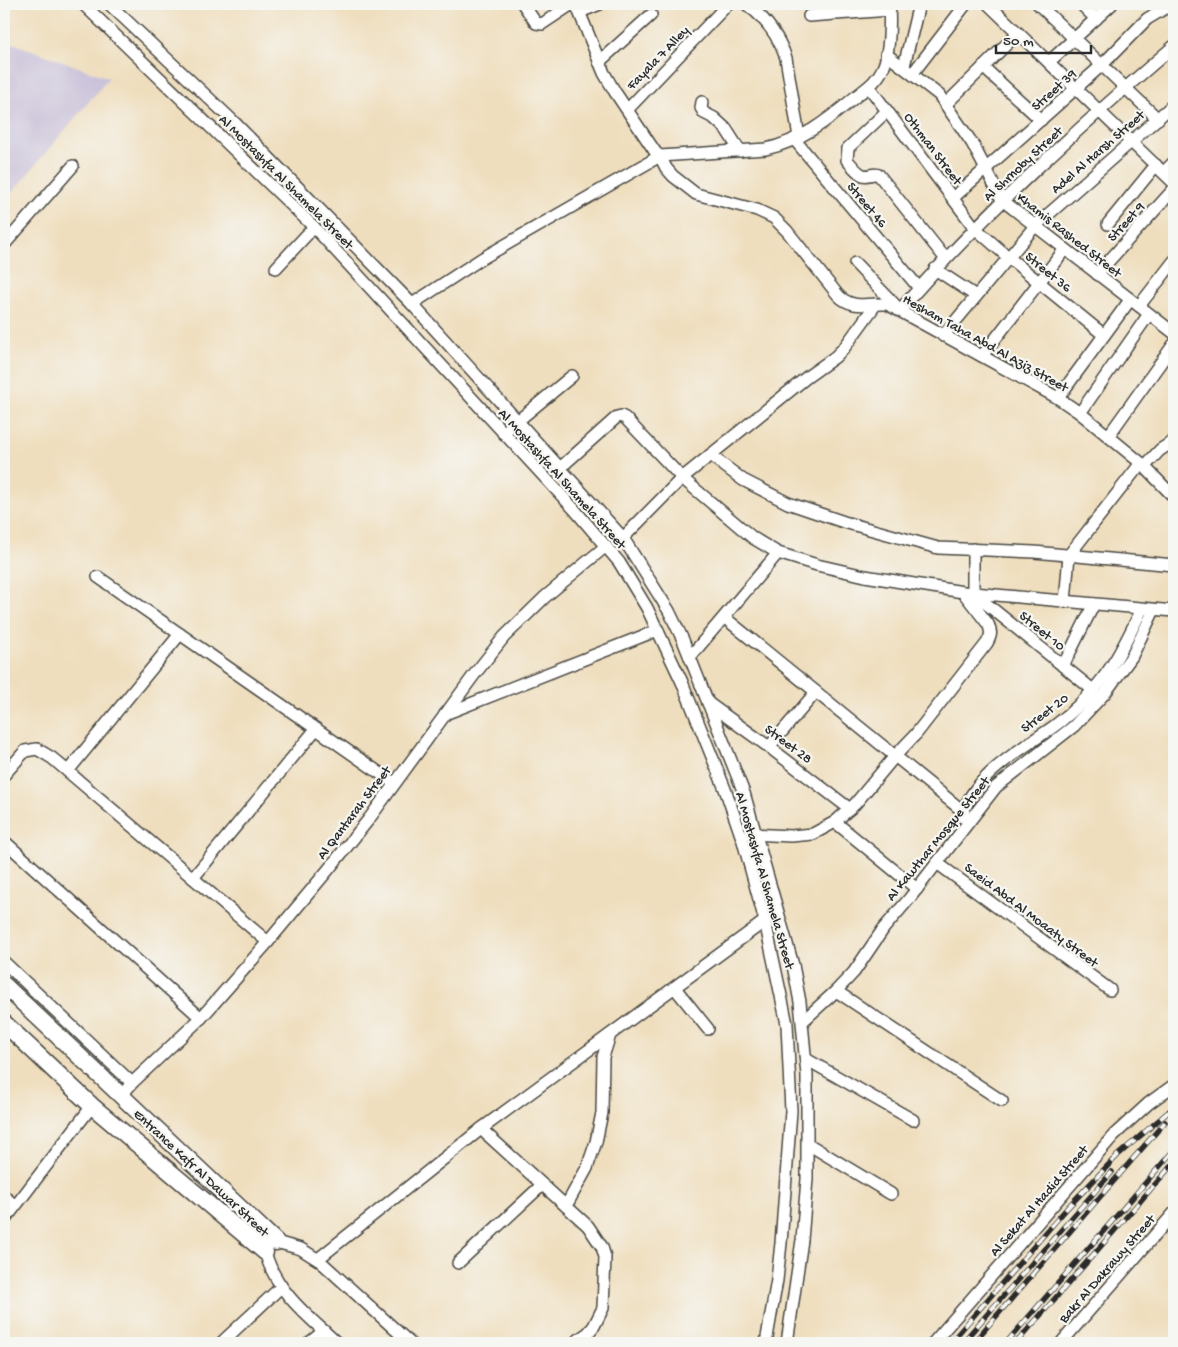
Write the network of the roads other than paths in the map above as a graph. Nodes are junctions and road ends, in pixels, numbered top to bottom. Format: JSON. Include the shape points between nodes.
{"nodes":[{"id":1,"x":83,"y":4,"type":"edge"},
{"id":2,"x":109,"y":4,"type":"edge"},
{"id":3,"x":523,"y":4,"type":"edge"},
{"id":4,"x":600,"y":4,"type":"edge"},
{"id":5,"x":728,"y":4,"type":"edge"},
{"id":6,"x":746,"y":4,"type":"edge"},
{"id":7,"x":919,"y":4,"type":"edge"},
{"id":8,"x":966,"y":4,"type":"edge"},
{"id":9,"x":1006,"y":4,"type":"edge"},
{"id":10,"x":1038,"y":4,"type":"edge"},
{"id":11,"x":1081,"y":4,"type":"edge"},
{"id":12,"x":1112,"y":4,"type":"edge"},
{"id":13,"x":1172,"y":4,"type":"edge"},
{"id":14,"x":576,"y":6,"type":"edge"},
{"id":15,"x":890,"y":7,"type":"edge"},
{"id":16,"x":992,"y":8,"type":"edge"},
{"id":17,"x":651,"y":15,"type":"dead end"},
{"id":18,"x":809,"y":16,"type":"dead end"},
{"id":19,"x":1096,"y":19,"type":"junction"},
{"id":20,"x":1018,"y":32,"type":"junction"},
{"id":21,"x":1074,"y":38,"type":"junction"},
{"id":22,"x":1174,"y":46,"type":"edge"},
{"id":23,"x":886,"y":54,"type":"junction"},
{"id":24,"x":599,"y":62,"type":"junction"},
{"id":25,"x":1049,"y":62,"type":"junction"},
{"id":26,"x":1102,"y":65,"type":"junction"},
{"id":27,"x":983,"y":67,"type":"junction"},
{"id":28,"x":908,"y":70,"type":"junction"},
{"id":29,"x":869,"y":86,"type":"junction"},
{"id":30,"x":1076,"y":88,"type":"junction"},
{"id":31,"x":1126,"y":88,"type":"junction"},
{"id":32,"x":702,"y":102,"type":"dead end"},
{"id":33,"x":946,"y":104,"type":"junction"},
{"id":34,"x":1174,"y":104,"type":"edge"},
{"id":35,"x":628,"y":110,"type":"junction"},
{"id":36,"x":888,"y":111,"type":"junction"},
{"id":37,"x":1100,"y":111,"type":"junction"},
{"id":38,"x":1158,"y":118,"type":"junction"},
{"id":39,"x":1041,"y":120,"type":"junction"},
{"id":40,"x":796,"y":138,"type":"junction"},
{"id":41,"x":1132,"y":141,"type":"junction"},
{"id":42,"x":740,"y":151,"type":"junction"},
{"id":43,"x":660,"y":156,"type":"junction"},
{"id":44,"x":1174,"y":162,"type":"edge"},
{"id":45,"x":73,"y":166,"type":"dead end"},
{"id":46,"x":986,"y":169,"type":"junction"},
{"id":47,"x":1160,"y":169,"type":"junction"},
{"id":48,"x":1174,"y":182,"type":"edge"},
{"id":49,"x":1174,"y":189,"type":"edge"},
{"id":50,"x":953,"y":198,"type":"junction"},
{"id":51,"x":1002,"y":200,"type":"junction"},
{"id":52,"x":1108,"y":224,"type":"dead end"},
{"id":53,"x":1035,"y":226,"type":"junction"},
{"id":54,"x":314,"y":227,"type":"junction"},
{"id":55,"x":976,"y":228,"type":"junction"},
{"id":56,"x":4,"y":245,"type":"edge"},
{"id":57,"x":1065,"y":249,"type":"junction"},
{"id":58,"x":1008,"y":257,"type":"junction"},
{"id":59,"x":945,"y":258,"type":"junction"},
{"id":60,"x":1174,"y":261,"type":"edge"},
{"id":61,"x":855,"y":263,"type":"dead end"},
{"id":62,"x":276,"y":268,"type":"dead end"},
{"id":63,"x":935,"y":270,"type":"junction"},
{"id":64,"x":1097,"y":274,"type":"junction"},
{"id":65,"x":1040,"y":282,"type":"junction"},
{"id":66,"x":919,"y":288,"type":"junction"},
{"id":67,"x":976,"y":296,"type":"junction"},
{"id":68,"x":412,"y":304,"type":"junction"},
{"id":69,"x":876,"y":304,"type":"junction"},
{"id":70,"x":1140,"y":306,"type":"junction"},
{"id":71,"x":900,"y":310,"type":"junction"},
{"id":72,"x":1174,"y":333,"type":"edge"},
{"id":73,"x":1104,"y":335,"type":"junction"},
{"id":74,"x":943,"y":336,"type":"junction"},
{"id":75,"x":1174,"y":344,"type":"edge"},
{"id":76,"x":982,"y":356,"type":"junction"},
{"id":77,"x":572,"y":376,"type":"dead end"},
{"id":78,"x":1058,"y":398,"type":"junction"},
{"id":79,"x":1080,"y":412,"type":"junction"},
{"id":80,"x":518,"y":421,"type":"junction"},
{"id":81,"x":503,"y":434,"type":"junction"},
{"id":82,"x":1109,"y":435,"type":"junction"},
{"id":83,"x":1174,"y":441,"type":"edge"},
{"id":84,"x":710,"y":455,"type":"junction"},
{"id":85,"x":1143,"y":465,"type":"junction"},
{"id":86,"x":560,"y":468,"type":"junction"},
{"id":87,"x":682,"y":478,"type":"junction"},
{"id":88,"x":1174,"y":497,"type":"edge"},
{"id":89,"x":623,"y":538,"type":"junction"},
{"id":90,"x":606,"y":546,"type":"junction"},
{"id":91,"x":973,"y":549,"type":"junction"},
{"id":92,"x":778,"y":553,"type":"junction"},
{"id":93,"x":1069,"y":555,"type":"junction"},
{"id":94,"x":1174,"y":564,"type":"edge"},
{"id":95,"x":98,"y":577,"type":"dead end"},
{"id":96,"x":968,"y":593,"type":"junction"},
{"id":97,"x":1065,"y":602,"type":"junction"},
{"id":98,"x":1094,"y":604,"type":"junction"},
{"id":99,"x":1142,"y":609,"type":"junction"},
{"id":100,"x":1154,"y":610,"type":"junction"},
{"id":101,"x":1174,"y":611,"type":"edge"},
{"id":102,"x":725,"y":618,"type":"junction"},
{"id":103,"x":658,"y":630,"type":"junction"},
{"id":104,"x":180,"y":634,"type":"junction"},
{"id":105,"x":690,"y":657,"type":"junction"},
{"id":106,"x":1063,"y":666,"type":"junction"},
{"id":107,"x":1093,"y":690,"type":"junction"},
{"id":108,"x":816,"y":692,"type":"junction"},
{"id":109,"x":708,"y":703,"type":"junction"},
{"id":110,"x":445,"y":714,"type":"junction"},
{"id":111,"x":316,"y":729,"type":"junction"},
{"id":112,"x":769,"y":747,"type":"junction"},
{"id":113,"x":895,"y":756,"type":"junction"},
{"id":114,"x":68,"y":771,"type":"junction"},
{"id":115,"x":4,"y":775,"type":"edge"},
{"id":116,"x":394,"y":783,"type":"junction"},
{"id":117,"x":850,"y":809,"type":"junction"},
{"id":118,"x":964,"y":812,"type":"junction"},
{"id":119,"x":835,"y":822,"type":"junction"},
{"id":120,"x":962,"y":832,"type":"junction"},
{"id":121,"x":740,"y":834,"type":"junction"},
{"id":122,"x":757,"y":834,"type":"junction"},
{"id":123,"x":4,"y":841,"type":"edge"},
{"id":124,"x":938,"y":863,"type":"junction"},
{"id":125,"x":193,"y":878,"type":"junction"},
{"id":126,"x":917,"y":889,"type":"junction"},
{"id":127,"x":765,"y":921,"type":"junction"},
{"id":128,"x":268,"y":942,"type":"junction"},
{"id":129,"x":4,"y":962,"type":"edge"},
{"id":130,"x":4,"y":985,"type":"edge"},
{"id":131,"x":675,"y":988,"type":"junction"},
{"id":132,"x":1110,"y":990,"type":"dead end"},
{"id":133,"x":836,"y":991,"type":"junction"},
{"id":134,"x":201,"y":1018,"type":"junction"},
{"id":135,"x":803,"y":1021,"type":"junction"},
{"id":136,"x":4,"y":1023,"type":"edge"},
{"id":137,"x":708,"y":1029,"type":"dead end"},
{"id":138,"x":611,"y":1034,"type":"junction"},
{"id":139,"x":806,"y":1059,"type":"junction"},
{"id":140,"x":1174,"y":1085,"type":"edge"},
{"id":141,"x":126,"y":1089,"type":"junction"},
{"id":142,"x":1002,"y":1101,"type":"dead end"},
{"id":143,"x":92,"y":1106,"type":"junction"},
{"id":144,"x":913,"y":1120,"type":"dead end"},
{"id":145,"x":481,"y":1129,"type":"junction"},
{"id":146,"x":808,"y":1144,"type":"junction"},
{"id":147,"x":542,"y":1185,"type":"junction"},
{"id":148,"x":891,"y":1194,"type":"dead end"},
{"id":149,"x":4,"y":1196,"type":"edge"},
{"id":150,"x":15,"y":1206,"type":"junction"},
{"id":151,"x":566,"y":1206,"type":"junction"},
{"id":152,"x":1174,"y":1213,"type":"edge"},
{"id":153,"x":4,"y":1221,"type":"edge"},
{"id":154,"x":271,"y":1247,"type":"junction"},
{"id":155,"x":318,"y":1259,"type":"junction"},
{"id":156,"x":458,"y":1263,"type":"dead end"},
{"id":157,"x":281,"y":1287,"type":"junction"},
{"id":158,"x":324,"y":1331,"type":"junction"},
{"id":159,"x":221,"y":1343,"type":"edge"},
{"id":160,"x":309,"y":1343,"type":"edge"},
{"id":161,"x":337,"y":1343,"type":"edge"},
{"id":162,"x":410,"y":1343,"type":"edge"},
{"id":163,"x":574,"y":1343,"type":"edge"},
{"id":164,"x":766,"y":1343,"type":"edge"},
{"id":165,"x":787,"y":1343,"type":"edge"},
{"id":166,"x":933,"y":1343,"type":"edge"},
{"id":167,"x":1061,"y":1343,"type":"edge"}],
"edges":[{"from":1,"to":54,"type":"street","name":"Al Mostashfa Al Shamela Street"},
{"from":2,"to":68,"type":"street","name":"Al Mostashfa Al Shamela Street","via":[[233,121]]},
{"from":3,"to":14,"type":"street","via":[[536,23],[542,24]]},
{"from":4,"to":14,"type":"street"},
{"from":5,"to":35,"type":"street","name":"Fayala 7 Alley"},
{"from":6,"to":40,"type":"street","via":[[768,23],[783,47]]},
{"from":7,"to":28,"type":"street"},
{"from":8,"to":28,"type":"street"},
{"from":9,"to":16,"type":"street"},
{"from":10,"to":21,"type":"street"},
{"from":11,"to":19,"type":"street"},
{"from":12,"to":19,"type":"street"},
{"from":13,"to":26,"type":"street","name":"Street 39","via":[[1147,19]]},
{"from":14,"to":24,"type":"street","name":"Hesham Taha Abd Al Aziz Street"},
{"from":15,"to":18,"type":"street"},
{"from":15,"to":23,"type":"street"},
{"from":16,"to":20,"type":"street"},
{"from":17,"to":24,"type":"street"},
{"from":19,"to":21,"type":"street"},
{"from":20,"to":25,"type":"street"},
{"from":20,"to":27,"type":"street"},
{"from":21,"to":25,"type":"street"},
{"from":21,"to":26,"type":"street"},
{"from":22,"to":31,"type":"street","name":"Al Shrnoby Street"},
{"from":23,"to":28,"type":"street","name":"Khamis Rashed Street"},
{"from":23,"to":29,"type":"street","via":[[883,68]]},
{"from":24,"to":35,"type":"street","name":"Hesham Taha Abd Al Aziz Street"},
{"from":25,"to":30,"type":"street"},
{"from":26,"to":30,"type":"street","name":"Street 39"},
{"from":26,"to":31,"type":"street"},
{"from":27,"to":33,"type":"street"},
{"from":27,"to":39,"type":"street"},
{"from":28,"to":33,"type":"street","name":"Khamis Rashed Street"},
{"from":29,"to":36,"type":"street","name":"Othman Street"},
{"from":29,"to":40,"type":"street","via":[[825,123]]},
{"from":30,"to":37,"type":"street"},
{"from":30,"to":39,"type":"street","name":"Street 39"},
{"from":31,"to":37,"type":"street","name":"Al Shrnoby Street"},
{"from":31,"to":38,"type":"street"},
{"from":32,"to":42,"type":"street","via":[[704,113],[726,128]]},
{"from":33,"to":46,"type":"street","name":"Khamis Rashed Street"},
{"from":34,"to":38,"type":"street","name":"Adel Al Harsh Street"},
{"from":35,"to":43,"type":"street","name":"Hesham Taha Abd Al Aziz Street"},
{"from":36,"to":50,"type":"street","name":"Othman Street"},
{"from":36,"to":59,"type":"street","via":[[848,148],[847,160],[860,174],[879,176]]},
{"from":37,"to":41,"type":"street"},
{"from":37,"to":51,"type":"street","name":"Al Shrnoby Street"},
{"from":38,"to":41,"type":"street","name":"Adel Al Harsh Street"},
{"from":39,"to":46,"type":"street","name":"Street 39"},
{"from":40,"to":42,"type":"street","via":[[774,147]]},
{"from":40,"to":66,"type":"street","name":"Street 46"},
{"from":41,"to":47,"type":"street"},
{"from":41,"to":53,"type":"street","name":"Adel Al Harsh Street"},
{"from":42,"to":43,"type":"street"},
{"from":43,"to":68,"type":"street","via":[[481,259]]},
{"from":43,"to":69,"type":"street","name":"Hesham Taha Abd Al Aziz Street","via":[[673,176],[696,194],[757,210],[774,218],[846,303],[856,306]]},
{"from":44,"to":47,"type":"street"},
{"from":45,"to":56,"type":"street"},
{"from":46,"to":50,"type":"street","name":"Street 39"},
{"from":46,"to":51,"type":"street","name":"Khamis Rashed Street"},
{"from":47,"to":48,"type":"street"},
{"from":47,"to":52,"type":"street"},
{"from":49,"to":64,"type":"street","name":"Street 9"},
{"from":50,"to":55,"type":"street","name":"Othman Street"},
{"from":51,"to":53,"type":"street","name":"Khamis Rashed Street"},
{"from":51,"to":55,"type":"street","name":"Al Shrnoby Street"},
{"from":53,"to":57,"type":"street","name":"Khamis Rashed Street"},
{"from":53,"to":58,"type":"street","name":"Adel Al Harsh Street"},
{"from":54,"to":62,"type":"street"},
{"from":54,"to":81,"type":"street","name":"Al Mostashfa Al Shamela Street"},
{"from":55,"to":58,"type":"street","name":"Street 36"},
{"from":55,"to":59,"type":"street","name":"Al Shrnoby Street"},
{"from":57,"to":64,"type":"street","name":"Khamis Rashed Street"},
{"from":57,"to":65,"type":"street"},
{"from":58,"to":65,"type":"street","name":"Street 36"},
{"from":58,"to":67,"type":"street","name":"Adel Al Harsh Street"},
{"from":59,"to":63,"type":"street","name":"Al Shrnoby Street"},
{"from":60,"to":70,"type":"street"},
{"from":61,"to":71,"type":"street"},
{"from":63,"to":66,"type":"street","name":"Al Shrnoby Street"},
{"from":63,"to":67,"type":"street"},
{"from":64,"to":70,"type":"street","name":"Khamis Rashed Street"},
{"from":65,"to":73,"type":"street","name":"Street 36"},
{"from":65,"to":76,"type":"street"},
{"from":66,"to":71,"type":"street","name":"Al Shrnoby Street"},
{"from":67,"to":74,"type":"street","name":"Adel Al Harsh Street"},
{"from":68,"to":80,"type":"street","name":"Al Mostashfa Al Shamela Street"},
{"from":69,"to":71,"type":"street","name":"Hesham Taha Abd Al Aziz Street","via":[[887,304]]},
{"from":69,"to":84,"type":"street","via":[[844,348]]},
{"from":70,"to":72,"type":"street","name":"Khamis Rashed Street"},
{"from":70,"to":73,"type":"street"},
{"from":70,"to":79,"type":"street"},
{"from":71,"to":74,"type":"street","name":"Hesham Taha Abd Al Aziz Street"},
{"from":73,"to":78,"type":"street"},
{"from":74,"to":76,"type":"street","name":"Hesham Taha Abd Al Aziz Street"},
{"from":75,"to":82,"type":"street"},
{"from":76,"to":78,"type":"street","name":"Hesham Taha Abd Al Aziz Street"},
{"from":77,"to":80,"type":"street"},
{"from":78,"to":79,"type":"street","name":"Hesham Taha Abd Al Aziz Street"},
{"from":79,"to":82,"type":"street","name":"Hesham Taha Abd Al Aziz Street"},
{"from":80,"to":81,"type":"street"},
{"from":80,"to":86,"type":"street","name":"Al Mostashfa Al Shamela Street"},
{"from":81,"to":90,"type":"street","name":"Al Mostashfa Al Shamela Street"},
{"from":82,"to":85,"type":"street","name":"Hesham Taha Abd Al Aziz Street"},
{"from":83,"to":85,"type":"street"},
{"from":84,"to":87,"type":"street"},
{"from":84,"to":91,"type":"street","via":[[743,480],[788,503],[938,548]]},
{"from":85,"to":88,"type":"street","name":"Hesham Taha Abd Al Aziz Street"},
{"from":85,"to":93,"type":"street"},
{"from":86,"to":87,"type":"street","via":[[621,416]]},
{"from":86,"to":89,"type":"street","name":"Al Mostashfa Al Shamela Street"},
{"from":87,"to":89,"type":"street"},
{"from":87,"to":92,"type":"street","via":[[753,538]]},
{"from":89,"to":105,"type":"street","name":"Al Mostashfa Al Shamela Street","via":[[669,611]]},
{"from":90,"to":103,"type":"street","name":"Al Mostashfa Al Shamela Street","via":[[637,590]]},
{"from":90,"to":110,"type":"street","name":"Al Qantarah Street","via":[[523,616]]},
{"from":91,"to":93,"type":"street"},
{"from":91,"to":96,"type":"street"},
{"from":92,"to":96,"type":"street","via":[[865,576]]},
{"from":92,"to":102,"type":"street"},
{"from":93,"to":94,"type":"street"},
{"from":93,"to":97,"type":"street"},
{"from":95,"to":104,"type":"street"},
{"from":96,"to":97,"type":"street"},
{"from":96,"to":106,"type":"street","name":"Street 10"},
{"from":96,"to":113,"type":"street","via":[[988,624],[991,636],[916,734]]},
{"from":97,"to":98,"type":"street"},
{"from":98,"to":99,"type":"street"},
{"from":98,"to":106,"type":"street"},
{"from":99,"to":100,"type":"street"},
{"from":99,"to":107,"type":"street","name":"Street 20","via":[[1123,650]]},
{"from":100,"to":101,"type":"street"},
{"from":100,"to":120,"type":"street","name":"Al Kawthar Mosque Street","via":[[1132,656],[1105,693],[1068,730],[996,787]]},
{"from":102,"to":105,"type":"street"},
{"from":102,"to":108,"type":"street"},
{"from":103,"to":110,"type":"street"},
{"from":103,"to":121,"type":"street","name":"Al Mostashfa Al Shamela Street","via":[[705,735]]},
{"from":104,"to":111,"type":"street"},
{"from":104,"to":114,"type":"street"},
{"from":105,"to":109,"type":"street","name":"Al Mostashfa Al Shamela Street"},
{"from":106,"to":107,"type":"street","name":"Street 10"},
{"from":107,"to":118,"type":"street","name":"Street 20","via":[[1054,726],[994,770],[965,806]]},
{"from":108,"to":112,"type":"street"},
{"from":108,"to":113,"type":"street"},
{"from":109,"to":112,"type":"street","name":"Street 28"},
{"from":109,"to":122,"type":"street","name":"Al Mostashfa Al Shamela Street"},
{"from":110,"to":116,"type":"street","name":"Al Qantarah Street"},
{"from":111,"to":116,"type":"street"},
{"from":111,"to":125,"type":"street"},
{"from":112,"to":117,"type":"street","name":"Street 28"},
{"from":113,"to":117,"type":"street"},
{"from":113,"to":118,"type":"street"},
{"from":114,"to":115,"type":"street","via":[[37,749],[25,751]]},
{"from":114,"to":125,"type":"street"},
{"from":116,"to":128,"type":"street","name":"Al Qantarah Street"},
{"from":117,"to":119,"type":"street"},
{"from":118,"to":120,"type":"street","name":"Street 20"},
{"from":119,"to":122,"type":"street","via":[[813,834]]},
{"from":119,"to":126,"type":"street"},
{"from":120,"to":124,"type":"street","name":"Al Kawthar Mosque Street"},
{"from":121,"to":122,"type":"street"},
{"from":121,"to":127,"type":"street","name":"Al Mostashfa Al Shamela Street"},
{"from":122,"to":135,"type":"street","name":"Al Mostashfa Al Shamela Street","via":[[793,965]]},
{"from":123,"to":134,"type":"street"},
{"from":124,"to":126,"type":"street","name":"Al Kawthar Mosque Street"},
{"from":124,"to":132,"type":"street","name":"Saeid Abd Al Moaaty Street"},
{"from":125,"to":128,"type":"street"},
{"from":126,"to":133,"type":"street","name":"Al Kawthar Mosque Street"},
{"from":127,"to":131,"type":"street"},
{"from":127,"to":164,"type":"street","name":"Al Mostashfa Al Shamela Street","via":[[787,1024],[791,1111],[781,1243]]},
{"from":128,"to":134,"type":"street","name":"Al Qantarah Street"},
{"from":129,"to":141,"type":"street"},
{"from":130,"to":141,"type":"main road","name":"Entrance Kafr Al Dawar Street"},
{"from":131,"to":137,"type":"street"},
{"from":131,"to":138,"type":"street"},
{"from":133,"to":135,"type":"street","name":"Al Kawthar Mosque Street"},
{"from":133,"to":142,"type":"street"},
{"from":134,"to":141,"type":"street","name":"Al Qantarah Street"},
{"from":135,"to":139,"type":"street","name":"Al Mostashfa Al Shamela Street"},
{"from":136,"to":143,"type":"main road","name":"Entrance Kafr Al Dawar Street"},
{"from":138,"to":145,"type":"street"},
{"from":138,"to":151,"type":"street","via":[[602,1065],[602,1113],[598,1134],[587,1168]]},
{"from":139,"to":144,"type":"street"},
{"from":139,"to":146,"type":"street","name":"Al Mostashfa Al Shamela Street"},
{"from":140,"to":166,"type":"street","name":"Al Sekat Al Hadid Street","via":[[1114,1135]]},
{"from":141,"to":154,"type":"main road","name":"Entrance Kafr Al Dawar Street"},
{"from":143,"to":150,"type":"street"},
{"from":143,"to":154,"type":"main road","name":"Entrance Kafr Al Dawar Street"},
{"from":145,"to":147,"type":"street"},
{"from":145,"to":155,"type":"street"},
{"from":146,"to":148,"type":"street"},
{"from":146,"to":165,"type":"street","name":"Al Mostashfa Al Shamela Street","via":[[802,1240]]},
{"from":147,"to":151,"type":"street"},
{"from":147,"to":156,"type":"street"},
{"from":149,"to":150,"type":"street"},
{"from":150,"to":153,"type":"street"},
{"from":151,"to":163,"type":"street","via":[[598,1238],[605,1257],[604,1298],[599,1318],[588,1333]]},
{"from":152,"to":167,"type":"street","name":"Bakr Al Dakrawy Street"},
{"from":154,"to":155,"type":"street","name":"Entrance Kafr Al Dawar Street","via":[[301,1249]]},
{"from":154,"to":157,"type":"street","name":"Entrance Kafr Al Dawar Street","via":[[269,1266]]},
{"from":155,"to":162,"type":"street","name":"Entrance Kafr Al Dawar Street"},
{"from":157,"to":158,"type":"street","name":"Entrance Kafr Al Dawar Street"},
{"from":157,"to":159,"type":"street"},
{"from":158,"to":160,"type":"street"},
{"from":158,"to":161,"type":"street","name":"Entrance Kafr Al Dawar Street"}]}
